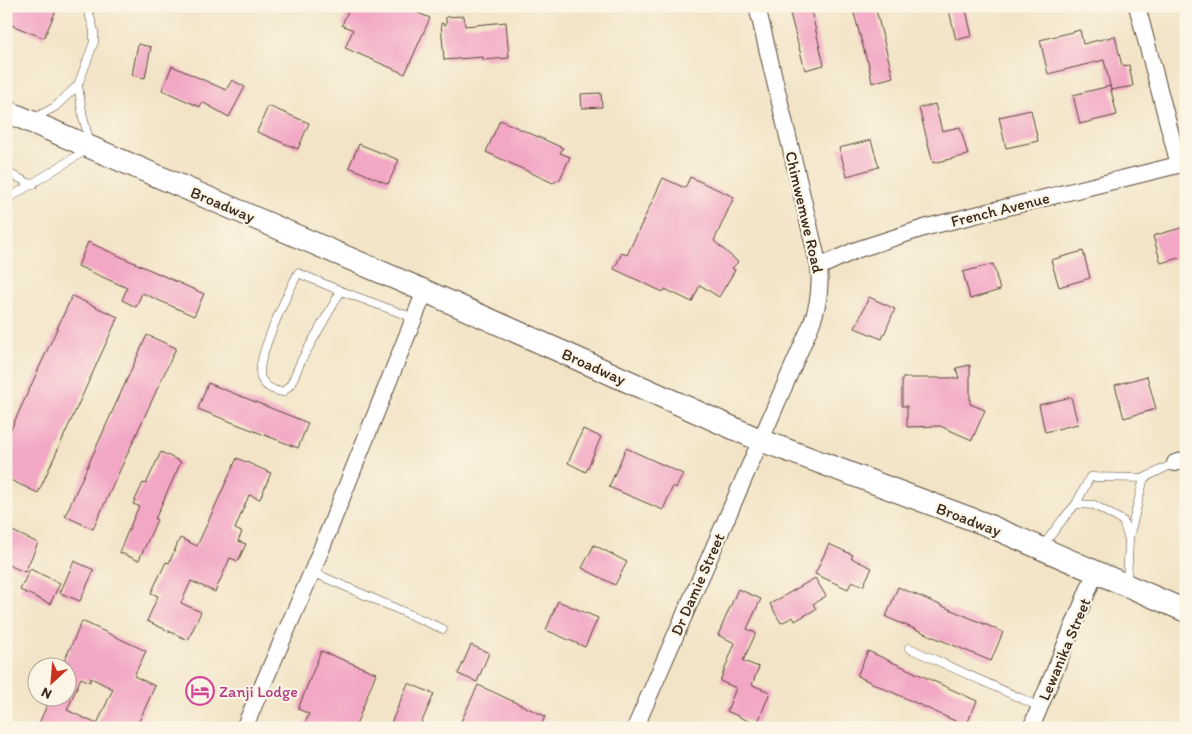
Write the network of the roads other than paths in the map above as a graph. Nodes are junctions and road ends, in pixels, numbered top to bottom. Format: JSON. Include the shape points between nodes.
{"nodes":[{"id":1,"x":87,"y":6,"type":"edge"},
{"id":2,"x":757,"y":6,"type":"edge"},
{"id":3,"x":1137,"y":6,"type":"edge"},
{"id":4,"x":78,"y":85,"type":"junction"},
{"id":5,"x":6,"y":112,"type":"edge"},
{"id":6,"x":29,"y":121,"type":"junction"},
{"id":7,"x":90,"y":147,"type":"junction"},
{"id":8,"x":1182,"y":164,"type":"edge"},
{"id":9,"x":6,"y":172,"type":"edge"},
{"id":10,"x":33,"y":185,"type":"junction"},
{"id":11,"x":6,"y":200,"type":"edge"},
{"id":12,"x":819,"y":267,"type":"junction"},
{"id":13,"x":341,"y":290,"type":"junction"},
{"id":14,"x":425,"y":291,"type":"junction"},
{"id":15,"x":414,"y":318,"type":"junction"},
{"id":16,"x":760,"y":440,"type":"junction"},
{"id":17,"x":1180,"y":461,"type":"edge"},
{"id":18,"x":1144,"y":478,"type":"junction"},
{"id":19,"x":1076,"y":504,"type":"junction"},
{"id":20,"x":1129,"y":540,"type":"junction"},
{"id":21,"x":1041,"y":548,"type":"junction"},
{"id":22,"x":1096,"y":571,"type":"junction"},
{"id":23,"x":312,"y":572,"type":"junction"},
{"id":24,"x":1127,"y":584,"type":"junction"},
{"id":25,"x":1186,"y":611,"type":"edge"},
{"id":26,"x":443,"y":629,"type":"dead end"},
{"id":27,"x":909,"y":648,"type":"dead end"},
{"id":28,"x":1040,"y":707,"type":"junction"},
{"id":29,"x":244,"y":728,"type":"edge"},
{"id":30,"x":634,"y":728,"type":"edge"},
{"id":31,"x":1031,"y":728,"type":"edge"}],
"edges":[{"from":1,"to":4,"type":"lane","via":[[94,42]]},
{"from":2,"to":12,"type":"street","name":"Chimwemwe Road"},
{"from":3,"to":8,"type":"street"},
{"from":4,"to":6,"type":"lane","via":[[55,107]]},
{"from":4,"to":7,"type":"lane"},
{"from":5,"to":6,"type":"main road","name":"Broadway"},
{"from":6,"to":7,"type":"main road","name":"Broadway"},
{"from":7,"to":10,"type":"lane"},
{"from":7,"to":14,"type":"main road","name":"Broadway"},
{"from":8,"to":12,"type":"street","name":"French Avenue","via":[[927,227],[856,250]]},
{"from":9,"to":10,"type":"lane"},
{"from":10,"to":11,"type":"lane"},
{"from":12,"to":16,"type":"street","name":"Chimwemwe Road","via":[[820,296],[816,311]]},
{"from":13,"to":13,"type":"lane","via":[[290,384],[283,392],[272,390],[261,378],[260,364],[298,274]]},
{"from":13,"to":15,"type":"lane"},
{"from":14,"to":15,"type":"street"},
{"from":14,"to":16,"type":"main road","name":"Broadway"},
{"from":15,"to":23,"type":"street"},
{"from":16,"to":21,"type":"main road","name":"Broadway"},
{"from":16,"to":30,"type":"street","name":"Dr Damie Street"},
{"from":17,"to":18,"type":"lane"},
{"from":18,"to":19,"type":"lane","via":[[1090,477]]},
{"from":18,"to":20,"type":"lane"},
{"from":19,"to":20,"type":"lane","via":[[1094,505],[1123,521]]},
{"from":19,"to":21,"type":"lane"},
{"from":20,"to":24,"type":"lane"},
{"from":21,"to":22,"type":"main road","name":"Broadway"},
{"from":22,"to":24,"type":"main road","name":"Broadway"},
{"from":22,"to":28,"type":"street","name":"Lewanika Street"},
{"from":23,"to":26,"type":"lane"},
{"from":23,"to":29,"type":"street"},
{"from":24,"to":25,"type":"main road","name":"Broadway"},
{"from":27,"to":28,"type":"lane"},
{"from":28,"to":31,"type":"street","name":"Lewanika Street"}]}
